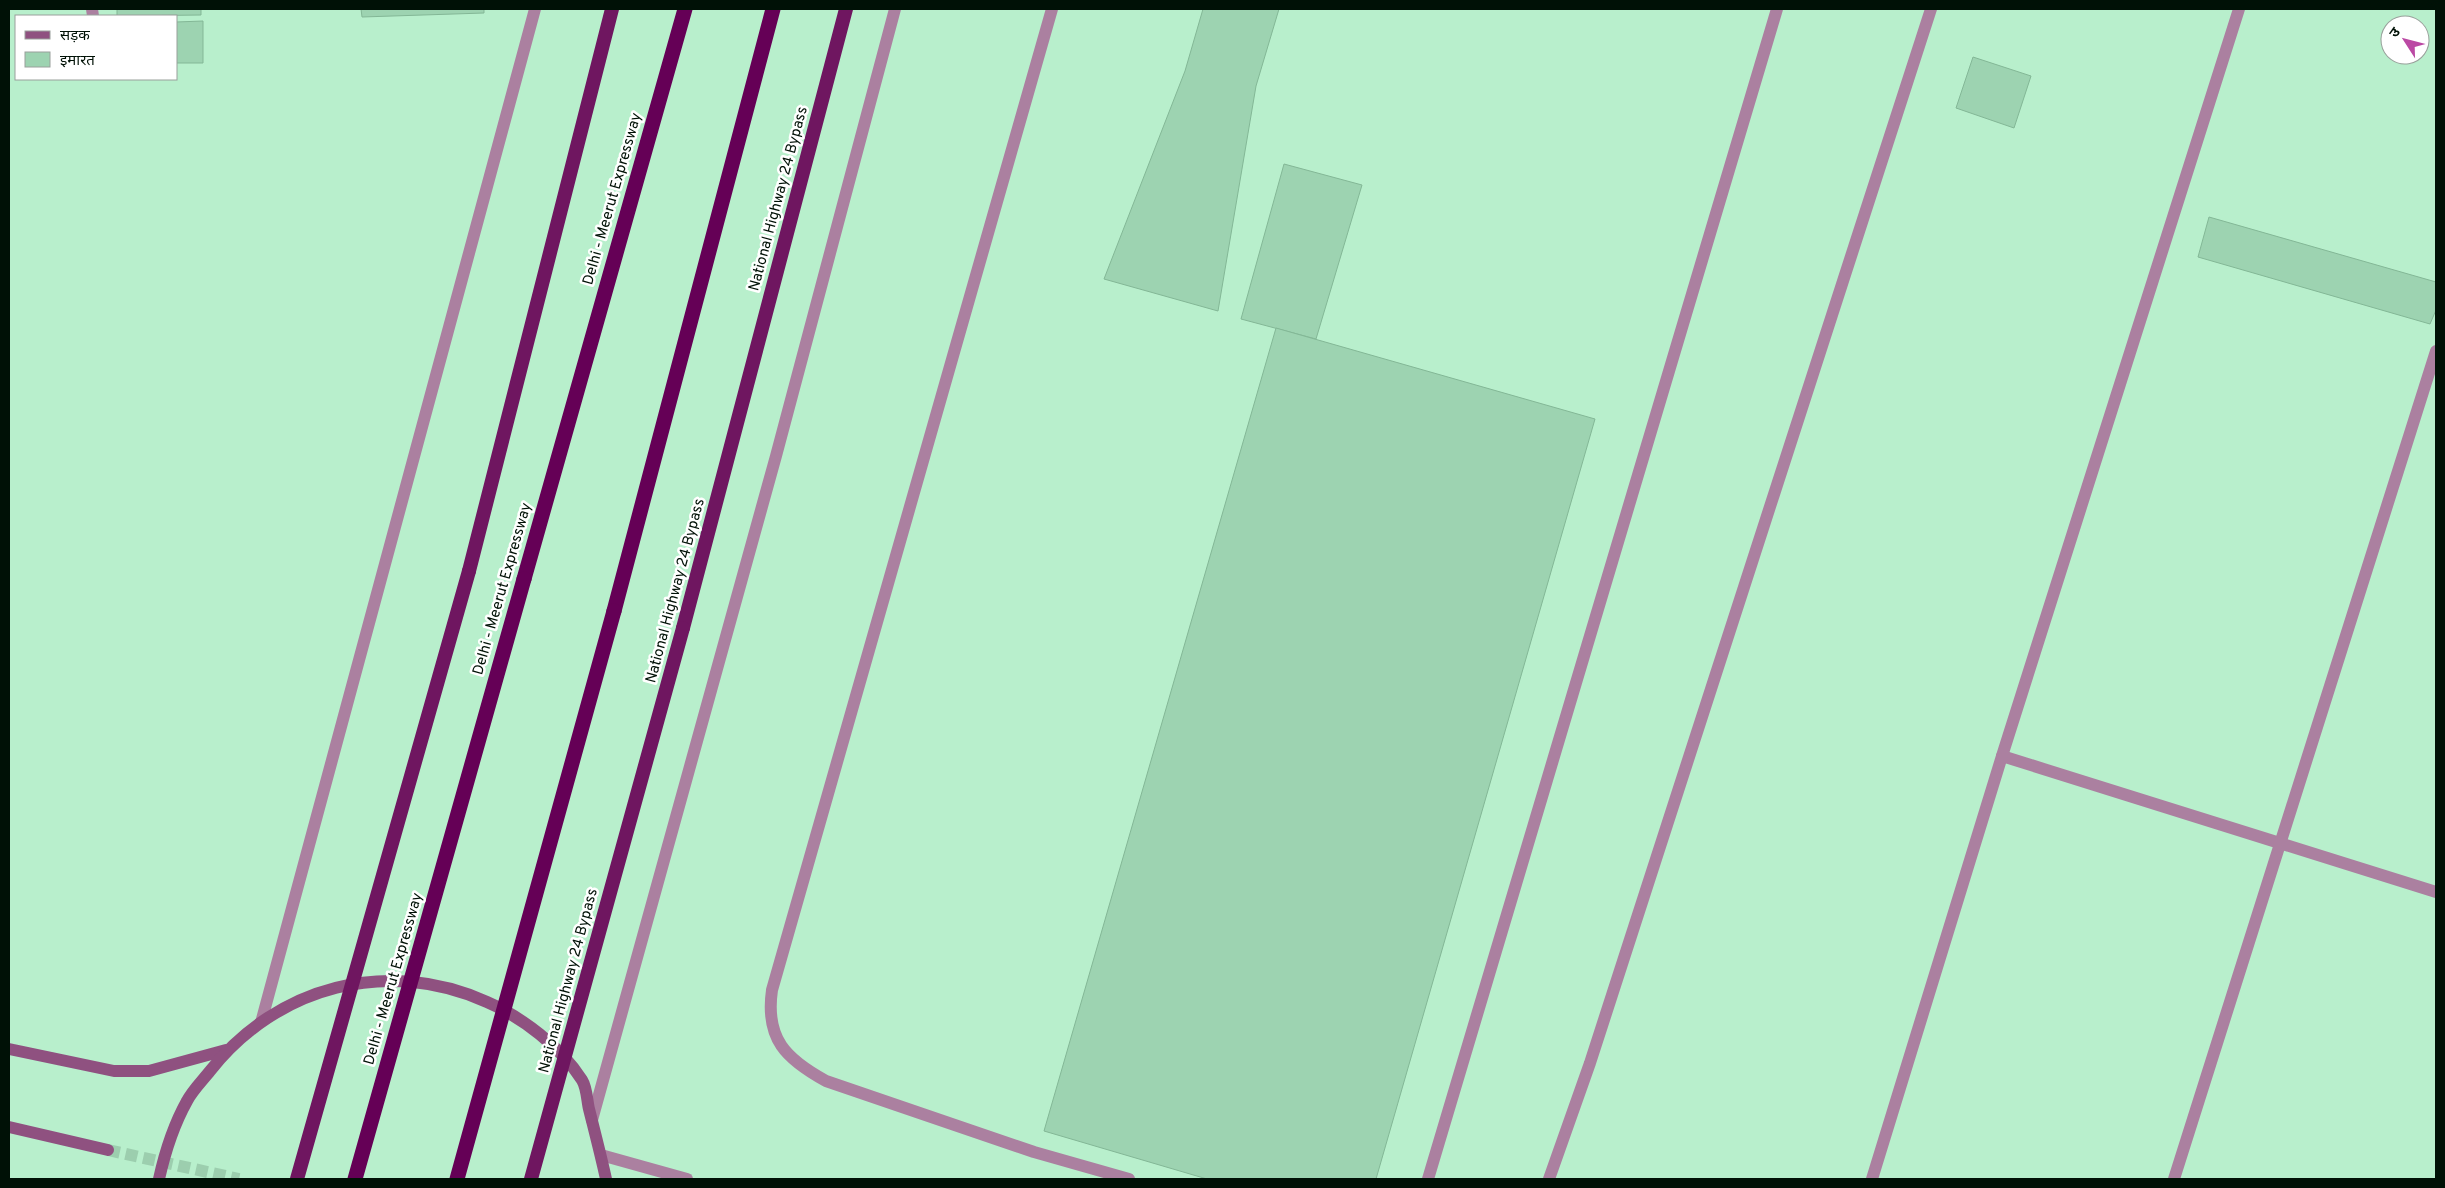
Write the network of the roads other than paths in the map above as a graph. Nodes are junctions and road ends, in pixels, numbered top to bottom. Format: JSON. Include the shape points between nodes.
{"nodes":[{"id":1,"x":535,"y":9,"type":"edge"},
{"id":2,"x":612,"y":9,"type":"edge"},
{"id":3,"x":685,"y":9,"type":"edge"},
{"id":4,"x":773,"y":9,"type":"edge"},
{"id":5,"x":846,"y":9,"type":"edge"},
{"id":6,"x":894,"y":9,"type":"edge"},
{"id":7,"x":1052,"y":9,"type":"edge"},
{"id":8,"x":1777,"y":9,"type":"edge"},
{"id":9,"x":1930,"y":9,"type":"edge"},
{"id":10,"x":2239,"y":9,"type":"edge"},
{"id":11,"x":2436,"y":351,"type":"edge"},
{"id":12,"x":2002,"y":756,"type":"junction"},
{"id":13,"x":2281,"y":843,"type":"junction"},
{"id":14,"x":2436,"y":892,"type":"edge"},
{"id":15,"x":262,"y":1020,"type":"junction"},
{"id":16,"x":9,"y":1049,"type":"edge"},
{"id":17,"x":226,"y":1050,"type":"junction"},
{"id":18,"x":592,"y":1120,"type":"junction"},
{"id":19,"x":9,"y":1127,"type":"edge"},
{"id":20,"x":108,"y":1150,"type":"tunnel mouth"},
{"id":21,"x":601,"y":1155,"type":"junction"},
{"id":22,"x":159,"y":1179,"type":"edge"},
{"id":23,"x":297,"y":1179,"type":"edge"},
{"id":24,"x":355,"y":1179,"type":"edge"},
{"id":25,"x":457,"y":1179,"type":"edge"},
{"id":26,"x":531,"y":1179,"type":"edge"},
{"id":27,"x":606,"y":1179,"type":"edge"},
{"id":28,"x":687,"y":1179,"type":"edge"},
{"id":29,"x":1129,"y":1179,"type":"edge"},
{"id":30,"x":1428,"y":1179,"type":"edge"},
{"id":31,"x":1550,"y":1179,"type":"edge"},
{"id":32,"x":1872,"y":1179,"type":"edge"},
{"id":33,"x":2174,"y":1179,"type":"edge"}],
"edges":[{"from":1,"to":15,"type":"street"},
{"from":2,"to":23,"type":"highway","bridge":true,"via":[[470,571]]},
{"from":3,"to":24,"type":"highway","name":"Delhi - Meerut Expressway","bridge":true},
{"from":4,"to":25,"type":"highway","bridge":true,"via":[[614,611]]},
{"from":5,"to":26,"type":"highway","name":"National Highway 24 Bypass","bridge":true,"via":[[684,628]]},
{"from":6,"to":18,"type":"street","via":[[776,456]]},
{"from":7,"to":29,"type":"street","via":[[772,990],[769,1010],[774,1033],[786,1053],[804,1069],[826,1081],[1034,1152]]},
{"from":8,"to":30,"type":"street"},
{"from":9,"to":31,"type":"street"},
{"from":10,"to":12,"type":"street"},
{"from":11,"to":13,"type":"street"},
{"from":12,"to":13,"type":"street"},
{"from":12,"to":32,"type":"street"},
{"from":13,"to":14,"type":"street"},
{"from":13,"to":33,"type":"street"},
{"from":15,"to":17,"type":"main road"},
{"from":15,"to":18,"type":"main road","via":[[309,996],[359,982],[410,980],[461,990],[508,1011],[549,1042],[583,1081]]},
{"from":16,"to":17,"type":"main road","via":[[114,1071],[149,1071]]},
{"from":17,"to":22,"type":"main road","via":[[187,1100],[166,1148]]},
{"from":18,"to":21,"type":"main road"},
{"from":19,"to":20,"type":"main road"},
{"from":21,"to":27,"type":"main road"},
{"from":21,"to":28,"type":"street"}]}
